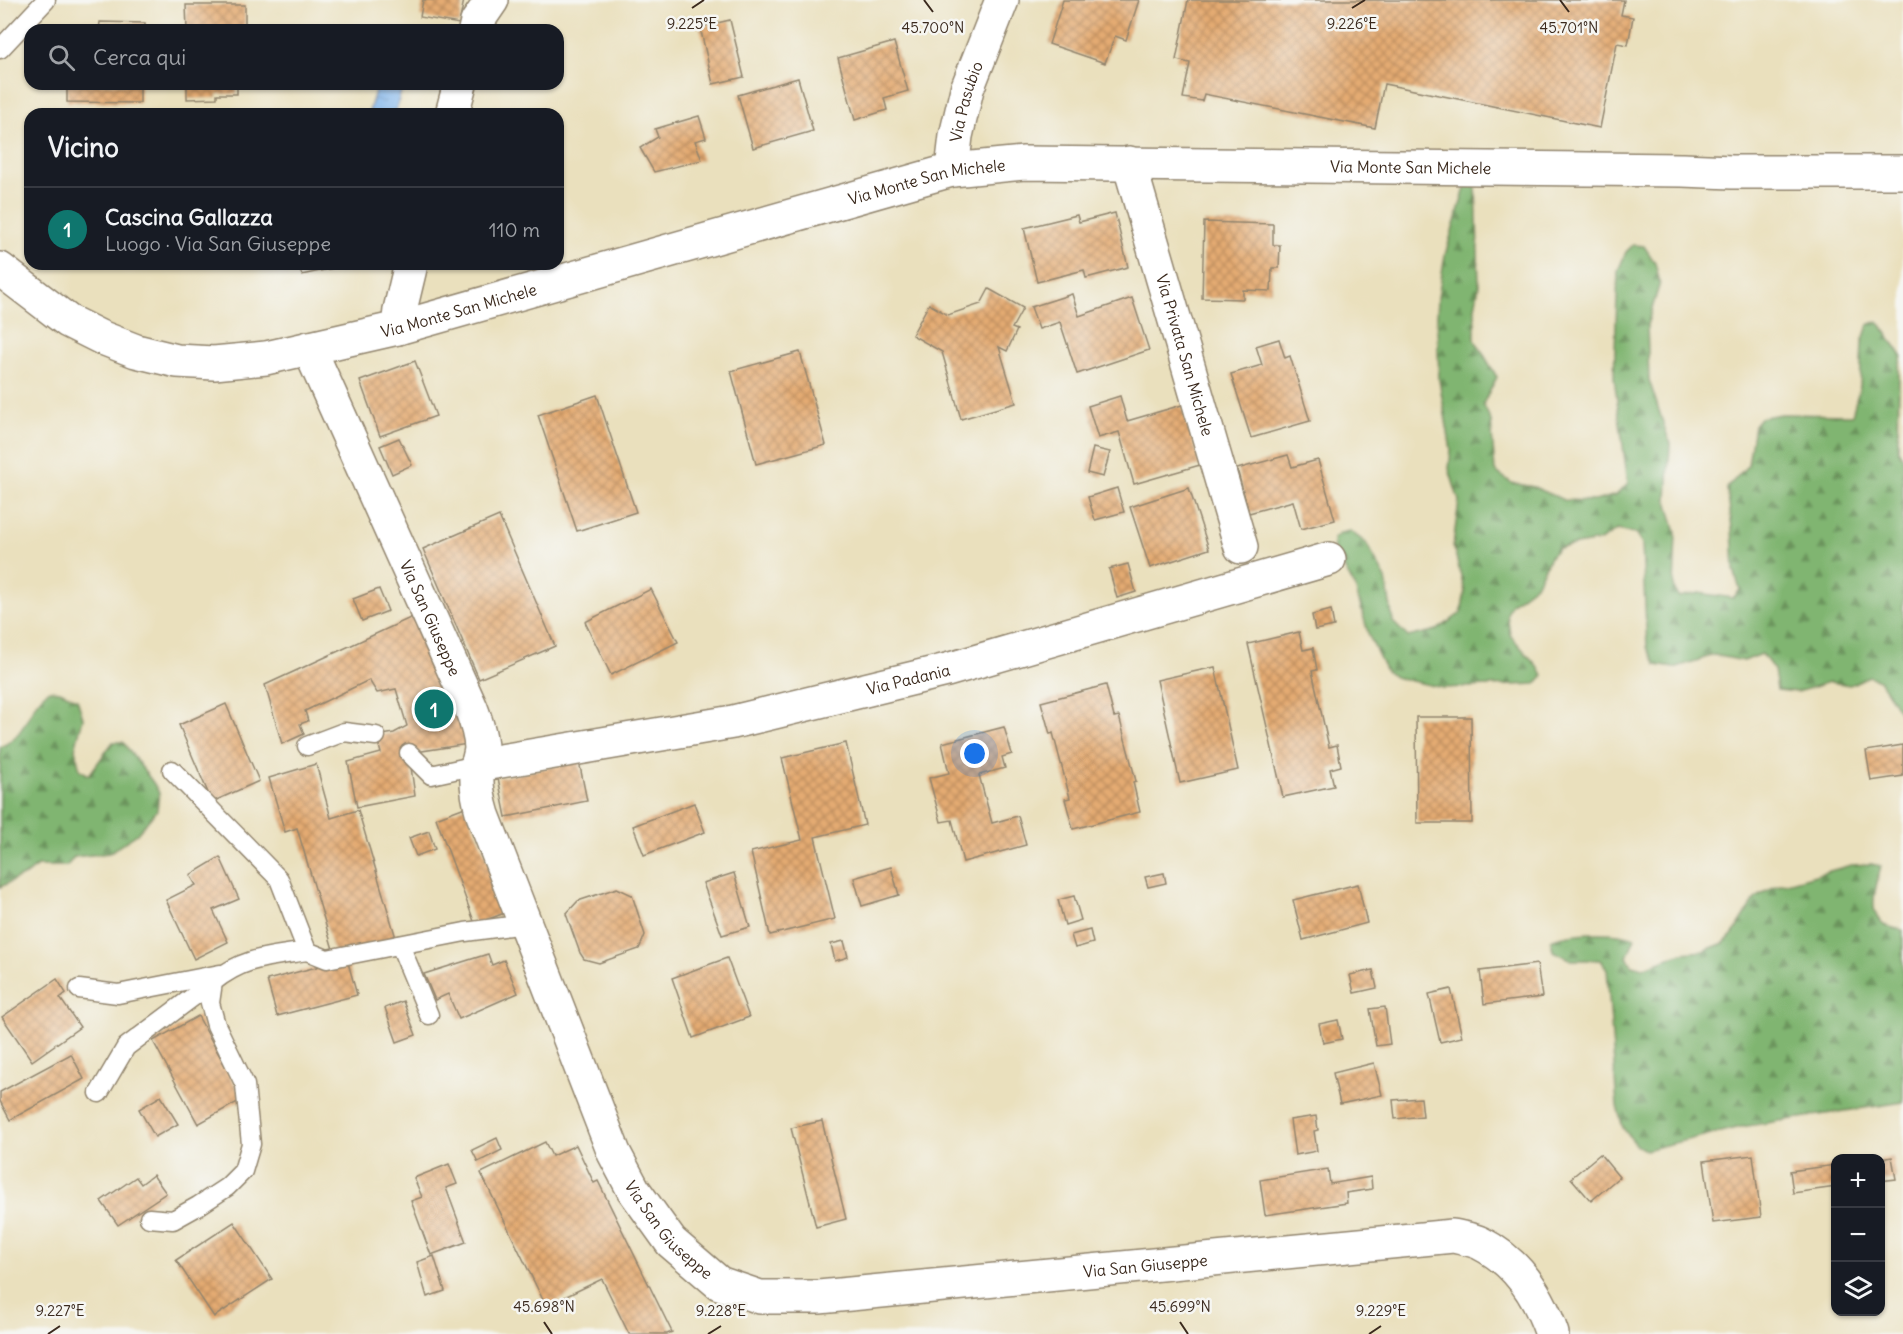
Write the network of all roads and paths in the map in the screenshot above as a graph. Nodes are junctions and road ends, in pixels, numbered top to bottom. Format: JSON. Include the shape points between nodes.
{"nodes":[{"id":1,"x":46,"y":0,"type":"edge"},
{"id":2,"x":492,"y":0,"type":"edge"},
{"id":3,"x":994,"y":3,"type":"edge"},
{"id":4,"x":476,"y":24,"type":"edge"},
{"id":5,"x":0,"y":49,"type":"edge"},
{"id":6,"x":458,"y":90,"type":"edge"},
{"id":7,"x":454,"y":108,"type":"edge"},
{"id":8,"x":1129,"y":163,"type":"junction"},
{"id":9,"x":952,"y":170,"type":"junction"},
{"id":10,"x":1903,"y":172,"type":"edge"},
{"id":11,"x":0,"y":269,"type":"edge"},
{"id":12,"x":410,"y":270,"type":"edge"},
{"id":13,"x":398,"y":328,"type":"junction"},
{"id":14,"x":309,"y":348,"type":"junction"},
{"id":15,"x":1241,"y":547,"type":"dead end"},
{"id":16,"x":1329,"y":559,"type":"dead end"},
{"id":17,"x":376,"y":736,"type":"dead end"},
{"id":18,"x":307,"y":746,"type":"dead end"},
{"id":19,"x":409,"y":753,"type":"dead end"},
{"id":20,"x":477,"y":765,"type":"junction"},
{"id":21,"x":172,"y":770,"type":"dead end"},
{"id":22,"x":525,"y":924,"type":"junction"},
{"id":23,"x":400,"y":945,"type":"junction"},
{"id":24,"x":307,"y":951,"type":"junction"},
{"id":25,"x":219,"y":978,"type":"junction"},
{"id":26,"x":79,"y":989,"type":"dead end"},
{"id":27,"x":429,"y":1015,"type":"dead end"},
{"id":28,"x":99,"y":1093,"type":"dead end"},
{"id":29,"x":149,"y":1218,"type":"dead end"},
{"id":30,"x":1552,"y":1334,"type":"edge"}],
"edges":[{"from":1,"to":5,"type":"lane"},
{"from":2,"to":4,"type":"street"},
{"from":3,"to":9,"type":"street","name":"Via Pasubio","via":[[964,98]]},
{"from":6,"to":7,"type":"street"},
{"from":8,"to":9,"type":"street","name":"Via Monte San Michele","via":[[1024,163]]},
{"from":8,"to":10,"type":"street","name":"Via Monte San Michele"},
{"from":8,"to":15,"type":"street","name":"Via Privata San Michele"},
{"from":9,"to":13,"type":"street","name":"Via Monte San Michele"},
{"from":11,"to":14,"type":"street","name":"Via Monte San Michele","via":[[68,321],[136,351],[177,361],[214,363],[267,358]]},
{"from":12,"to":13,"type":"street"},
{"from":13,"to":14,"type":"street","name":"Via Monte San Michele"},
{"from":14,"to":20,"type":"street","name":"Via San Giuseppe","via":[[471,708],[479,730],[481,751]]},
{"from":16,"to":20,"type":"street","name":"Via Padania","via":[[947,670],[767,714]]},
{"from":17,"to":18,"type":"lane","via":[[344,732]]},
{"from":19,"to":20,"type":"lane","via":[[431,776]]},
{"from":20,"to":22,"type":"street","name":"Via San Giuseppe","via":[[478,799]]},
{"from":21,"to":24,"type":"lane","via":[[279,879]]},
{"from":22,"to":23,"type":"lane"},
{"from":22,"to":30,"type":"street","name":"Via San Giuseppe","via":[[614,1153],[633,1189],[671,1242],[719,1283],[760,1297],[819,1297],[1453,1236],[1479,1242],[1522,1274],[1545,1312]]},
{"from":23,"to":24,"type":"lane","via":[[327,959]]},
{"from":23,"to":27,"type":"lane"},
{"from":24,"to":25,"type":"lane","via":[[246,961]]},
{"from":25,"to":26,"type":"lane","via":[[118,994]]},
{"from":25,"to":28,"type":"lane","via":[[126,1047]]},
{"from":25,"to":29,"type":"lane","via":[[210,1003],[216,1025],[245,1085],[251,1144],[243,1171],[227,1187],[172,1220]]}]}
